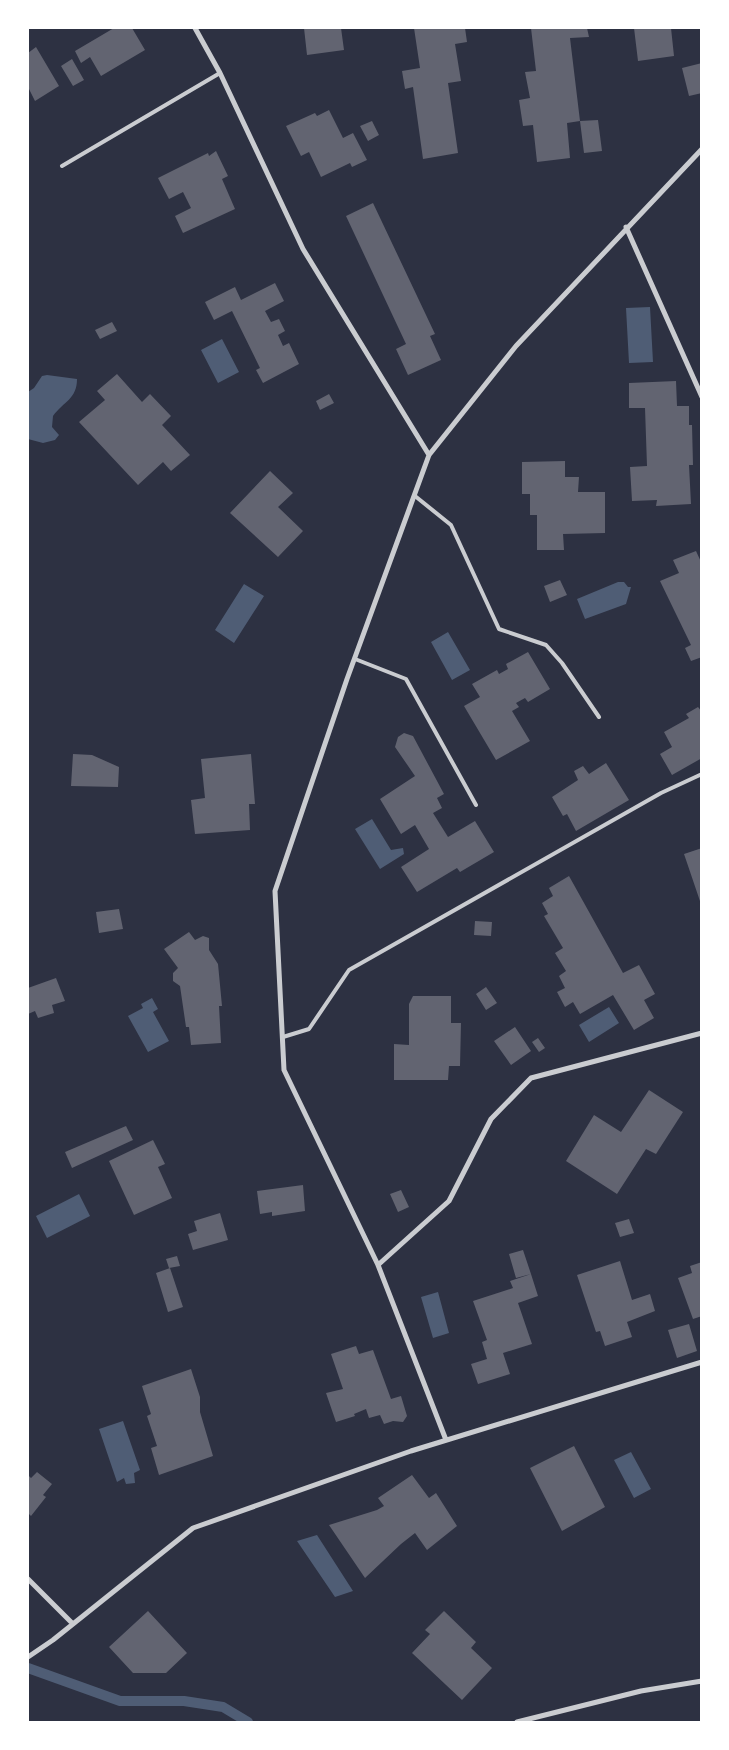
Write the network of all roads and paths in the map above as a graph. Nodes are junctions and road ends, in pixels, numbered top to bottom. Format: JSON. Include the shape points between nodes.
{"nodes":[{"id":1,"x":195,"y":28,"type":"edge"},
{"id":2,"x":220,"y":73,"type":"junction"},
{"id":3,"x":702,"y":149,"type":"edge"},
{"id":4,"x":62,"y":166,"type":"dead end"},
{"id":5,"x":626,"y":227,"type":"junction"},
{"id":6,"x":702,"y":396,"type":"edge"},
{"id":7,"x":429,"y":455,"type":"junction"},
{"id":8,"x":414,"y":496,"type":"junction"},
{"id":9,"x":355,"y":659,"type":"junction"},
{"id":10,"x":599,"y":717,"type":"dead end"},
{"id":11,"x":702,"y":774,"type":"edge"},
{"id":12,"x":476,"y":805,"type":"dead end"},
{"id":13,"x":702,"y":1033,"type":"edge"},
{"id":14,"x":283,"y":1037,"type":"junction"},
{"id":15,"x":378,"y":1264,"type":"junction"},
{"id":16,"x":702,"y":1362,"type":"edge"},
{"id":17,"x":446,"y":1440,"type":"junction"},
{"id":18,"x":28,"y":1579,"type":"edge"},
{"id":19,"x":73,"y":1624,"type":"junction"},
{"id":20,"x":30,"y":1656,"type":"edge"},
{"id":21,"x":702,"y":1681,"type":"edge"},
{"id":22,"x":518,"y":1722,"type":"edge"}],
"edges":[{"from":1,"to":2,"type":"street"},
{"from":2,"to":4,"type":"lane"},
{"from":2,"to":7,"type":"street","via":[[303,249]]},
{"from":3,"to":5,"type":"street"},
{"from":5,"to":6,"type":"street"},
{"from":5,"to":7,"type":"street","via":[[516,346]]},
{"from":7,"to":8,"type":"street"},
{"from":8,"to":9,"type":"street"},
{"from":8,"to":10,"type":"lane","via":[[451,525],[499,629],[546,645]]},
{"from":9,"to":12,"type":"lane","via":[[406,679]]},
{"from":9,"to":14,"type":"street","via":[[275,891]]},
{"from":11,"to":14,"type":"lane","via":[[661,793],[348,970],[310,1029]]},
{"from":13,"to":15,"type":"street","via":[[531,1078],[491,1118],[449,1201]]},
{"from":14,"to":15,"type":"street","via":[[284,1070]]},
{"from":15,"to":17,"type":"street"},
{"from":16,"to":17,"type":"street"},
{"from":17,"to":19,"type":"street","via":[[192,1528]]},
{"from":18,"to":19,"type":"street"},
{"from":19,"to":20,"type":"street"},
{"from":21,"to":22,"type":"street","via":[[641,1691]]}]}
